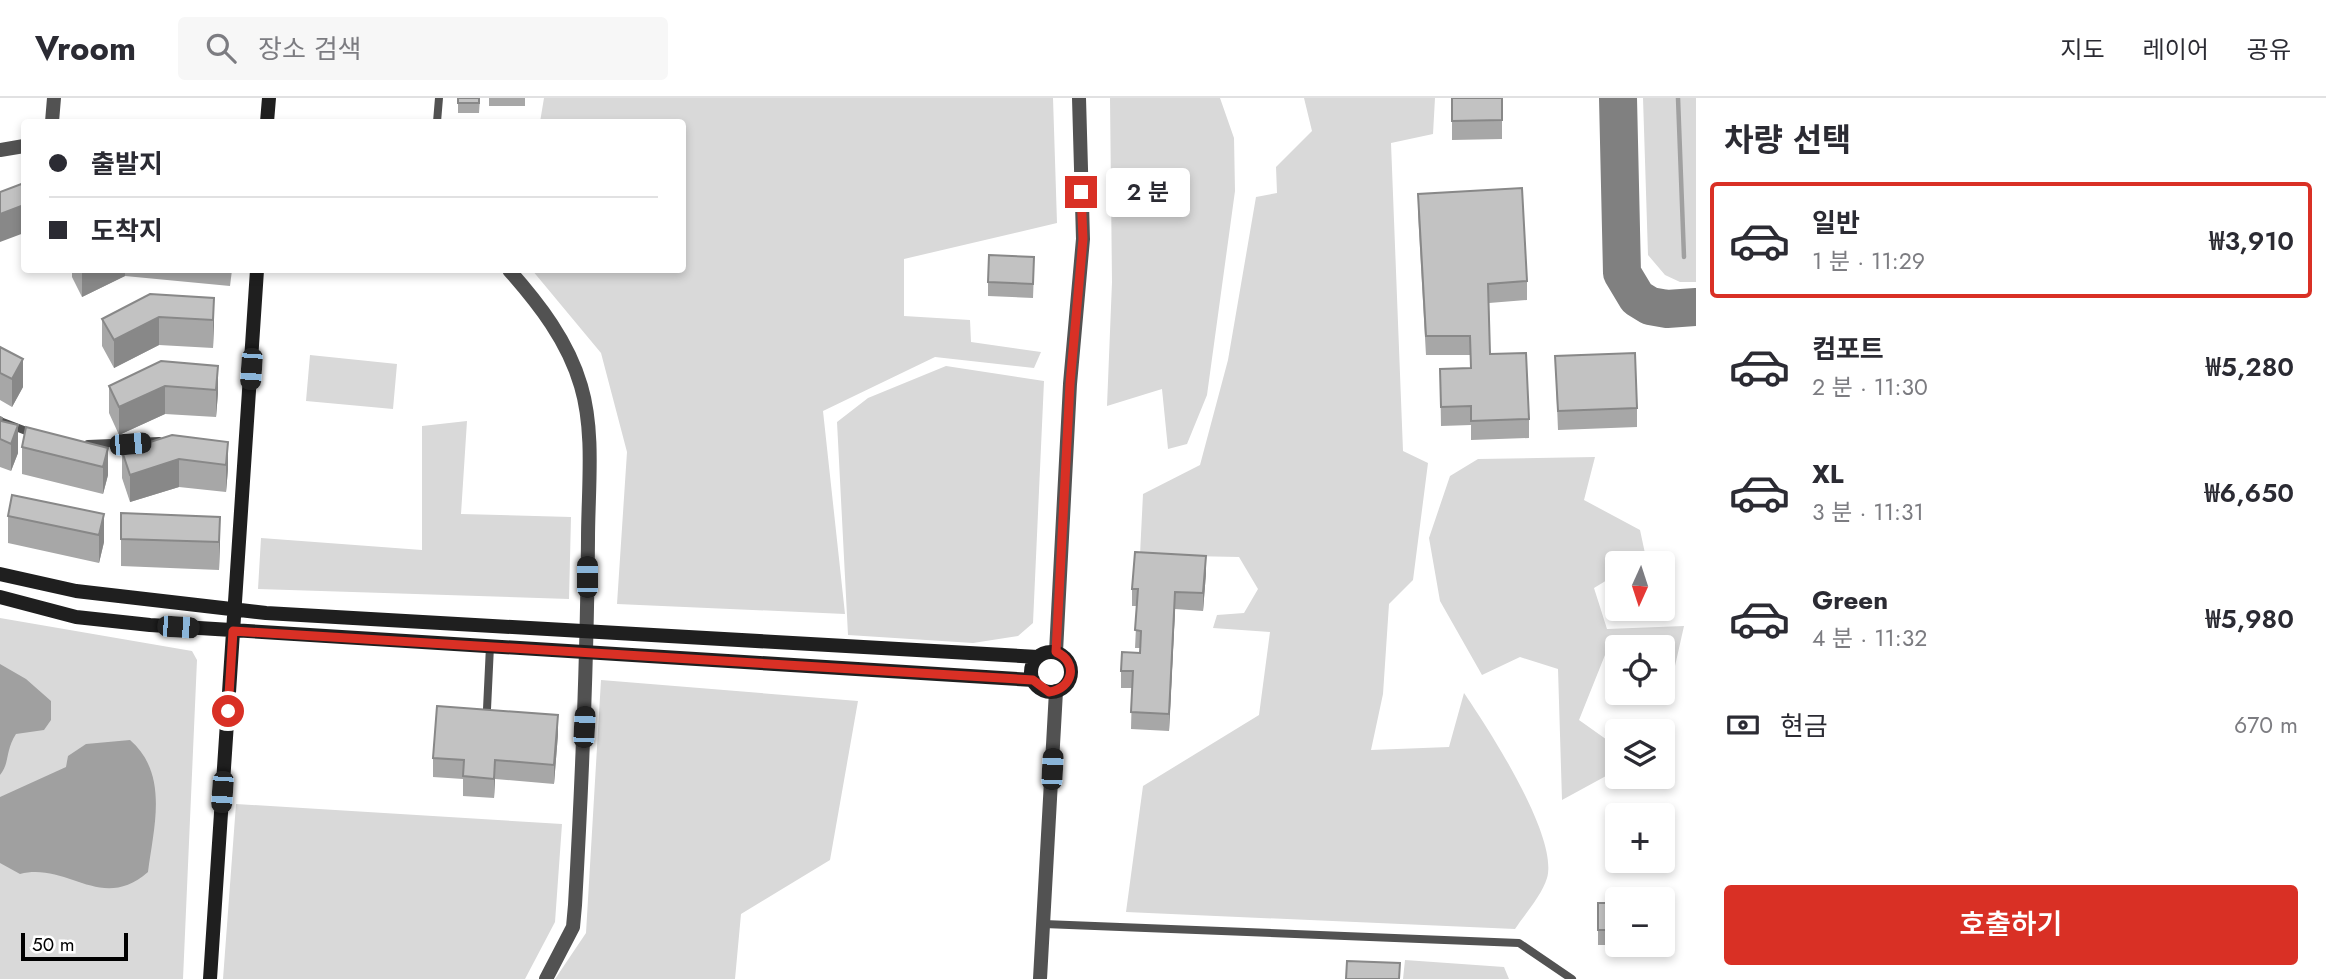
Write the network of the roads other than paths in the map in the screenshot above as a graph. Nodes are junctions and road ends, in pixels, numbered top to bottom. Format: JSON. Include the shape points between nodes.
{"nodes":[{"id":1,"x":54,"y":98,"type":"edge"},
{"id":2,"x":269,"y":98,"type":"edge"},
{"id":3,"x":439,"y":98,"type":"edge"},
{"id":4,"x":1079,"y":98,"type":"edge"},
{"id":5,"x":52,"y":119,"type":"edge"},
{"id":6,"x":267,"y":119,"type":"edge"},
{"id":7,"x":438,"y":119,"type":"edge"},
{"id":8,"x":21,"y":146,"type":"edge"},
{"id":9,"x":0,"y":150,"type":"edge"},
{"id":10,"x":257,"y":273,"type":"edge"},
{"id":11,"x":512,"y":273,"type":"edge"},
{"id":12,"x":0,"y":421,"type":"edge"},
{"id":13,"x":46,"y":438,"type":"edge"},
{"id":14,"x":167,"y":441,"type":"edge"},
{"id":15,"x":74,"y":443,"type":"edge"},
{"id":16,"x":0,"y":574,"type":"edge"},
{"id":17,"x":0,"y":597,"type":"edge"},
{"id":18,"x":234,"y":610,"type":"junction"},
{"id":19,"x":233,"y":631,"type":"junction"},
{"id":20,"x":587,"y":631,"type":"junction"},
{"id":21,"x":490,"y":646,"type":"junction"},
{"id":22,"x":587,"y":652,"type":"junction"},
{"id":23,"x":1056,"y":652,"type":"junction"},
{"id":24,"x":1038,"y":657,"type":"junction"},
{"id":25,"x":1033,"y":680,"type":"junction"},
{"id":26,"x":1056,"y":691,"type":"junction"},
{"id":27,"x":487,"y":709,"type":"edge"},
{"id":28,"x":1044,"y":924,"type":"junction"},
{"id":29,"x":209,"y":979,"type":"edge"},
{"id":30,"x":546,"y":979,"type":"edge"},
{"id":31,"x":1040,"y":979,"type":"edge"},
{"id":32,"x":1572,"y":979,"type":"edge"}],
"edges":[{"from":1,"to":5,"type":"street"},
{"from":2,"to":6,"type":"street"},
{"from":3,"to":7,"type":"lane"},
{"from":4,"to":23,"type":"street","via":[[1083,239],[1070,384]]},
{"from":8,"to":9,"type":"street"},
{"from":10,"to":18,"type":"street","via":[[240,444]]},
{"from":11,"to":20,"type":"street","via":[[559,335],[582,387],[588,442]]},
{"from":12,"to":13,"type":"lane"},
{"from":14,"to":15,"type":"lane"},
{"from":16,"to":18,"type":"street","via":[[76,591]]},
{"from":17,"to":19,"type":"street","via":[[76,617]]},
{"from":18,"to":19,"type":"street"},
{"from":18,"to":20,"type":"street"},
{"from":19,"to":21,"type":"street"},
{"from":19,"to":29,"type":"street"},
{"from":20,"to":22,"type":"street"},
{"from":20,"to":24,"type":"street"},
{"from":21,"to":22,"type":"street"},
{"from":21,"to":27,"type":"lane"},
{"from":22,"to":25,"type":"street"},
{"from":22,"to":30,"type":"street","via":[[573,927]]},
{"from":23,"to":24,"type":"street"},
{"from":23,"to":26,"type":"street","via":[[1067,659],[1071,671],[1067,684]]},
{"from":24,"to":25,"type":"street","via":[[1032,668]]},
{"from":25,"to":26,"type":"street","via":[[1042,690]]},
{"from":26,"to":28,"type":"street"},
{"from":28,"to":31,"type":"street"},
{"from":28,"to":32,"type":"lane","via":[[1519,943]]}]}
